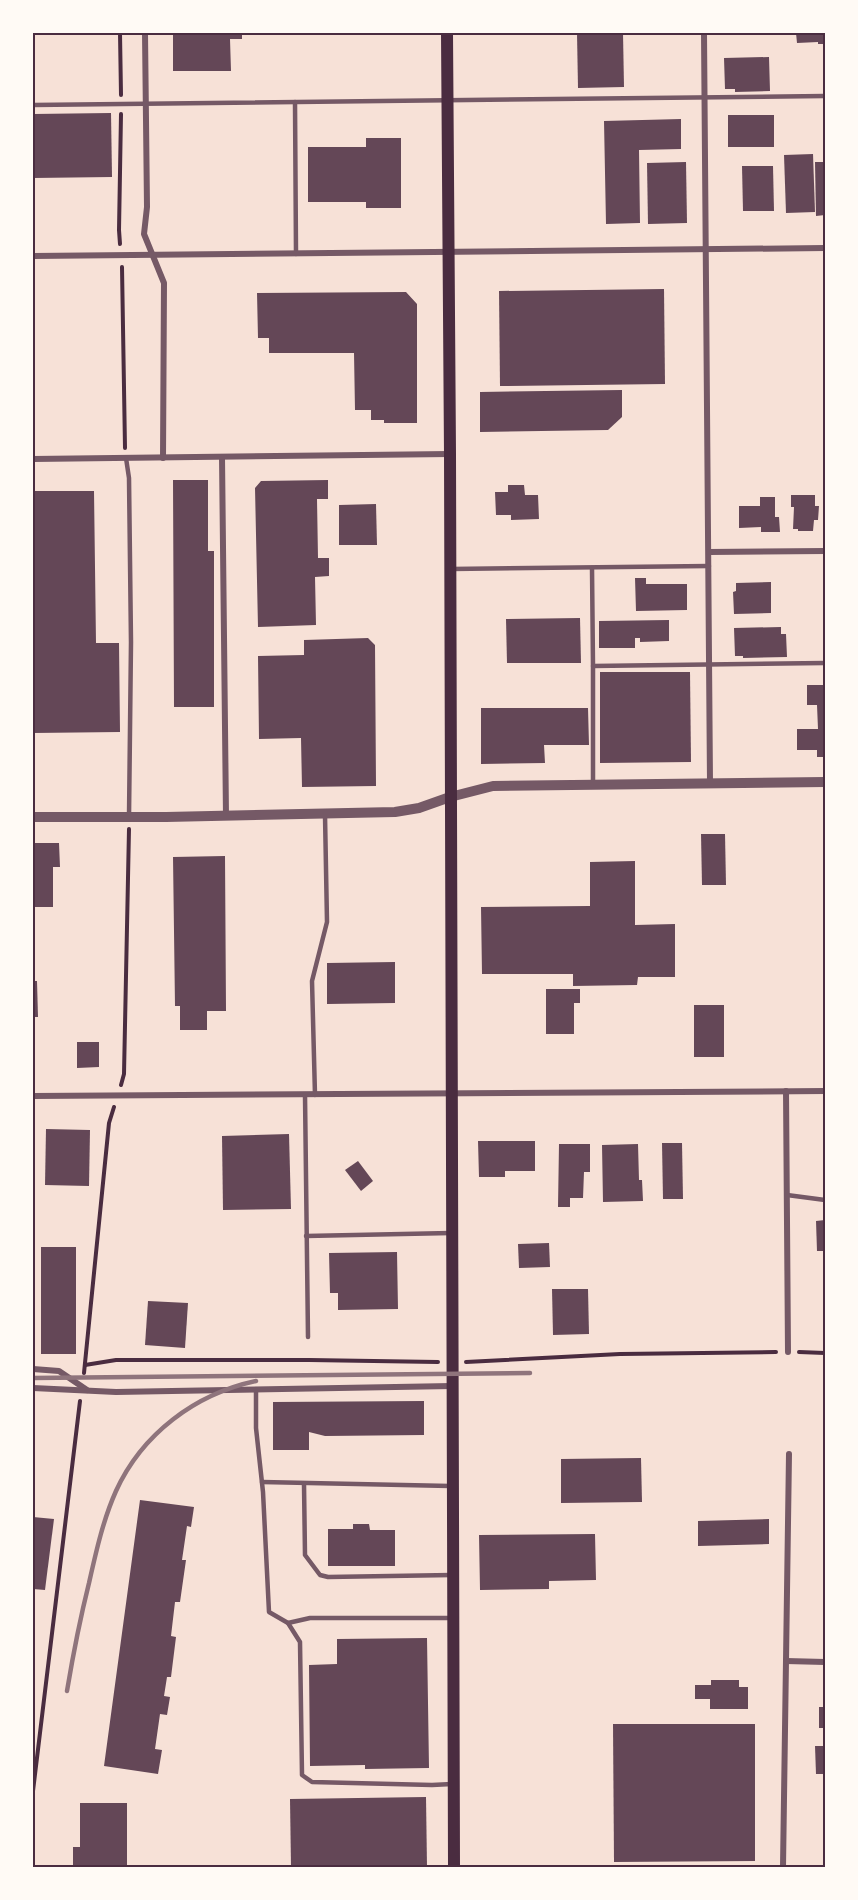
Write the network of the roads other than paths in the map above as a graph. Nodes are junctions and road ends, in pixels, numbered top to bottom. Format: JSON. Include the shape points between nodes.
{"nodes":[{"id":1,"x":145,"y":33,"type":"edge"},
{"id":2,"x":447,"y":33,"type":"edge"},
{"id":3,"x":704,"y":33,"type":"edge"},
{"id":4,"x":704,"y":96,"type":"junction"},
{"id":5,"x":825,"y":96,"type":"edge"},
{"id":6,"x":448,"y":100,"type":"junction"},
{"id":7,"x":295,"y":102,"type":"junction"},
{"id":8,"x":146,"y":104,"type":"junction"},
{"id":9,"x":33,"y":105,"type":"edge"},
{"id":10,"x":825,"y":248,"type":"edge"},
{"id":11,"x":707,"y":250,"type":"junction"},
{"id":12,"x":449,"y":253,"type":"junction"},
{"id":13,"x":296,"y":254,"type":"junction"},
{"id":14,"x":152,"y":255,"type":"junction"},
{"id":15,"x":33,"y":256,"type":"edge"},
{"id":16,"x":450,"y":454,"type":"junction"},
{"id":17,"x":222,"y":457,"type":"junction"},
{"id":18,"x":126,"y":458,"type":"junction"},
{"id":19,"x":163,"y":458,"type":"junction"},
{"id":20,"x":33,"y":459,"type":"edge"},
{"id":21,"x":825,"y":550,"type":"edge"},
{"id":22,"x":709,"y":552,"type":"junction"},
{"id":23,"x":709,"y":566,"type":"junction"},
{"id":24,"x":592,"y":568,"type":"junction"},
{"id":25,"x":450,"y":569,"type":"junction"},
{"id":26,"x":825,"y":663,"type":"edge"},
{"id":27,"x":710,"y":664,"type":"junction"},
{"id":28,"x":593,"y":666,"type":"junction"},
{"id":29,"x":825,"y":782,"type":"edge"},
{"id":30,"x":710,"y":783,"type":"junction"},
{"id":31,"x":593,"y":785,"type":"junction"},
{"id":32,"x":450,"y":796,"type":"junction"},
{"id":33,"x":326,"y":813,"type":"junction"},
{"id":34,"x":129,"y":816,"type":"junction"},
{"id":35,"x":226,"y":816,"type":"junction"},
{"id":36,"x":33,"y":817,"type":"edge"},
{"id":37,"x":825,"y":1091,"type":"edge"},
{"id":38,"x":786,"y":1092,"type":"junction"},
{"id":39,"x":452,"y":1094,"type":"junction"},
{"id":40,"x":305,"y":1095,"type":"junction"},
{"id":41,"x":315,"y":1095,"type":"junction"},
{"id":42,"x":33,"y":1096,"type":"edge"},
{"id":43,"x":787,"y":1196,"type":"junction"},
{"id":44,"x":825,"y":1200,"type":"edge"},
{"id":45,"x":452,"y":1233,"type":"junction"},
{"id":46,"x":306,"y":1236,"type":"junction"},
{"id":47,"x":308,"y":1337,"type":"dead end"},
{"id":48,"x":788,"y":1352,"type":"dead end"},
{"id":49,"x":33,"y":1369,"type":"edge"},
{"id":50,"x":452,"y":1386,"type":"junction"},
{"id":51,"x":33,"y":1388,"type":"edge"},
{"id":52,"x":81,"y":1389,"type":"junction"},
{"id":53,"x":256,"y":1390,"type":"junction"},
{"id":54,"x":789,"y":1454,"type":"dead end"},
{"id":55,"x":262,"y":1482,"type":"junction"},
{"id":56,"x":304,"y":1484,"type":"junction"},
{"id":57,"x":453,"y":1486,"type":"junction"},
{"id":58,"x":452,"y":1575,"type":"junction"},
{"id":59,"x":452,"y":1618,"type":"junction"},
{"id":60,"x":288,"y":1623,"type":"junction"},
{"id":61,"x":786,"y":1661,"type":"junction"},
{"id":62,"x":825,"y":1662,"type":"edge"},
{"id":63,"x":454,"y":1784,"type":"junction"},
{"id":64,"x":454,"y":1867,"type":"edge"},
{"id":65,"x":783,"y":1867,"type":"edge"}],
"edges":[{"from":1,"to":8,"type":"street"},
{"from":2,"to":6,"type":"main road"},
{"from":3,"to":4,"type":"street"},
{"from":4,"to":5,"type":"lane"},
{"from":4,"to":6,"type":"lane"},
{"from":4,"to":11,"type":"street"},
{"from":6,"to":7,"type":"lane"},
{"from":6,"to":12,"type":"main road"},
{"from":7,"to":8,"type":"lane"},
{"from":7,"to":13,"type":"lane"},
{"from":8,"to":9,"type":"lane"},
{"from":8,"to":14,"type":"street","via":[[144,234]]},
{"from":10,"to":11,"type":"street"},
{"from":11,"to":12,"type":"street"},
{"from":11,"to":22,"type":"street"},
{"from":12,"to":13,"type":"street"},
{"from":12,"to":16,"type":"main road"},
{"from":13,"to":14,"type":"street"},
{"from":14,"to":15,"type":"street"},
{"from":14,"to":19,"type":"street","via":[[164,283]]},
{"from":16,"to":17,"type":"street"},
{"from":16,"to":25,"type":"main road"},
{"from":17,"to":19,"type":"street"},
{"from":17,"to":35,"type":"street"},
{"from":18,"to":19,"type":"street"},
{"from":18,"to":20,"type":"street"},
{"from":18,"to":34,"type":"lane","via":[[131,642]]},
{"from":21,"to":22,"type":"street"},
{"from":22,"to":23,"type":"street"},
{"from":23,"to":24,"type":"lane"},
{"from":23,"to":27,"type":"street"},
{"from":24,"to":25,"type":"lane"},
{"from":24,"to":28,"type":"lane"},
{"from":25,"to":32,"type":"main road"},
{"from":26,"to":27,"type":"lane"},
{"from":27,"to":28,"type":"lane"},
{"from":27,"to":30,"type":"street"},
{"from":28,"to":31,"type":"lane"},
{"from":29,"to":30,"type":"street"},
{"from":30,"to":31,"type":"street"},
{"from":31,"to":32,"type":"street","via":[[493,786]]},
{"from":32,"to":33,"type":"street","via":[[395,812]]},
{"from":32,"to":39,"type":"main road"},
{"from":33,"to":35,"type":"street"},
{"from":33,"to":41,"type":"lane","via":[[327,922],[312,981]]},
{"from":34,"to":35,"type":"street"},
{"from":34,"to":36,"type":"street"},
{"from":37,"to":38,"type":"street"},
{"from":38,"to":39,"type":"street"},
{"from":38,"to":43,"type":"street"},
{"from":39,"to":41,"type":"street"},
{"from":39,"to":45,"type":"main road"},
{"from":40,"to":41,"type":"street"},
{"from":40,"to":42,"type":"street"},
{"from":40,"to":46,"type":"lane"},
{"from":43,"to":44,"type":"lane"},
{"from":43,"to":48,"type":"street"},
{"from":45,"to":46,"type":"lane"},
{"from":45,"to":50,"type":"main road"},
{"from":46,"to":47,"type":"lane"},
{"from":49,"to":52,"type":"street","via":[[59,1371]]},
{"from":50,"to":53,"type":"street"},
{"from":50,"to":57,"type":"main road"},
{"from":51,"to":52,"type":"street"},
{"from":52,"to":53,"type":"street"},
{"from":53,"to":55,"type":"lane"},
{"from":54,"to":61,"type":"street"},
{"from":55,"to":56,"type":"lane"},
{"from":55,"to":60,"type":"lane","via":[[269,1612]]},
{"from":56,"to":57,"type":"lane"},
{"from":56,"to":58,"type":"lane","via":[[305,1556],[320,1575]]},
{"from":57,"to":58,"type":"main road"},
{"from":58,"to":59,"type":"main road"},
{"from":59,"to":60,"type":"lane","via":[[310,1618]]},
{"from":59,"to":63,"type":"main road"},
{"from":60,"to":63,"type":"lane","via":[[300,1642],[302,1776],[312,1782]]},
{"from":61,"to":62,"type":"street"},
{"from":61,"to":65,"type":"street"},
{"from":63,"to":64,"type":"main road"}]}
